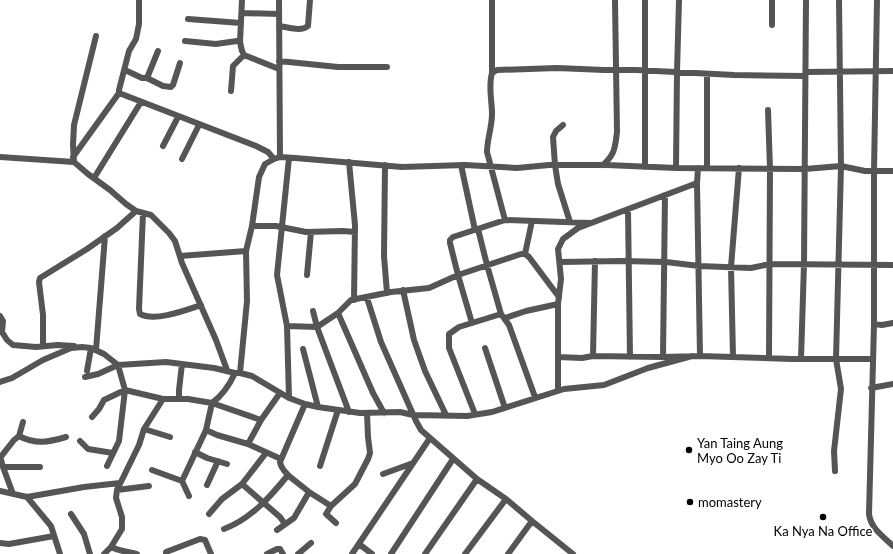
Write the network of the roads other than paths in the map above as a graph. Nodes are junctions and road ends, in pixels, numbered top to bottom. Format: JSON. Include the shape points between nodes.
{"nodes":[{"id":1,"x":138,"y":0,"type":"edge"},
{"id":2,"x":242,"y":0,"type":"edge"},
{"id":3,"x":279,"y":0,"type":"edge"},
{"id":4,"x":310,"y":0,"type":"edge"},
{"id":5,"x":492,"y":0,"type":"edge"},
{"id":6,"x":615,"y":0,"type":"edge"},
{"id":7,"x":645,"y":0,"type":"edge"},
{"id":8,"x":679,"y":0,"type":"edge"},
{"id":9,"x":772,"y":0,"type":"edge"},
{"id":10,"x":806,"y":0,"type":"edge"},
{"id":11,"x":839,"y":0,"type":"edge"},
{"id":12,"x":877,"y":0,"type":"edge"},
{"id":13,"x":242,"y":13,"type":"junction"},
{"id":14,"x":279,"y":14,"type":"junction"},
{"id":15,"x":188,"y":19,"type":"dead end"},
{"id":16,"x":241,"y":23,"type":"junction"},
{"id":17,"x":772,"y":25,"type":"dead end"},
{"id":18,"x":279,"y":26,"type":"junction"},
{"id":19,"x":96,"y":36,"type":"dead end"},
{"id":20,"x":185,"y":41,"type":"dead end"},
{"id":21,"x":240,"y":42,"type":"junction"},
{"id":22,"x":158,"y":51,"type":"dead end"},
{"id":23,"x":244,"y":55,"type":"junction"},
{"id":24,"x":279,"y":62,"type":"junction"},
{"id":25,"x":180,"y":63,"type":"dead end"},
{"id":26,"x":387,"y":67,"type":"dead end"},
{"id":27,"x":279,"y":69,"type":"junction"},
{"id":28,"x":125,"y":70,"type":"junction"},
{"id":29,"x":616,"y":70,"type":"junction"},
{"id":30,"x":646,"y":70,"type":"junction"},
{"id":31,"x":839,"y":71,"type":"junction"},
{"id":32,"x":875,"y":71,"type":"junction"},
{"id":33,"x":893,"y":71,"type":"edge"},
{"id":34,"x":677,"y":72,"type":"junction"},
{"id":35,"x":492,"y":73,"type":"junction"},
{"id":36,"x":707,"y":74,"type":"junction"},
{"id":37,"x":806,"y":74,"type":"junction"},
{"id":38,"x":147,"y":78,"type":"junction"},
{"id":39,"x":231,"y":91,"type":"dead end"},
{"id":40,"x":119,"y":93,"type":"junction"},
{"id":41,"x":141,"y":102,"type":"junction"},
{"id":42,"x":768,"y":110,"type":"dead end"},
{"id":43,"x":178,"y":117,"type":"junction"},
{"id":44,"x":563,"y":124,"type":"dead end"},
{"id":45,"x":199,"y":125,"type":"junction"},
{"id":46,"x":163,"y":146,"type":"dead end"},
{"id":47,"x":0,"y":157,"type":"edge"},
{"id":48,"x":277,"y":158,"type":"junction"},
{"id":49,"x":289,"y":158,"type":"junction"},
{"id":50,"x":73,"y":159,"type":"junction"},
{"id":51,"x":182,"y":159,"type":"dead end"},
{"id":52,"x":349,"y":162,"type":"junction"},
{"id":53,"x":385,"y":165,"type":"junction"},
{"id":54,"x":461,"y":165,"type":"junction"},
{"id":55,"x":555,"y":165,"type":"junction"},
{"id":56,"x":603,"y":165,"type":"junction"},
{"id":57,"x":841,"y":166,"type":"junction"},
{"id":58,"x":492,"y":167,"type":"junction"},
{"id":59,"x":645,"y":167,"type":"junction"},
{"id":60,"x":676,"y":168,"type":"junction"},
{"id":61,"x":698,"y":168,"type":"junction"},
{"id":62,"x":707,"y":168,"type":"junction"},
{"id":63,"x":739,"y":168,"type":"junction"},
{"id":64,"x":770,"y":169,"type":"junction"},
{"id":65,"x":805,"y":169,"type":"junction"},
{"id":66,"x":874,"y":171,"type":"junction"},
{"id":67,"x":893,"y":171,"type":"edge"},
{"id":68,"x":94,"y":178,"type":"junction"},
{"id":69,"x":697,"y":183,"type":"junction"},
{"id":70,"x":665,"y":195,"type":"junction"},
{"id":71,"x":628,"y":210,"type":"junction"},
{"id":72,"x":140,"y":212,"type":"junction"},
{"id":73,"x":505,"y":220,"type":"junction"},
{"id":74,"x":532,"y":221,"type":"junction"},
{"id":75,"x":570,"y":222,"type":"junction"},
{"id":76,"x":592,"y":223,"type":"junction"},
{"id":77,"x":252,"y":226,"type":"junction"},
{"id":78,"x":281,"y":227,"type":"junction"},
{"id":79,"x":477,"y":230,"type":"junction"},
{"id":80,"x":310,"y":232,"type":"junction"},
{"id":81,"x":355,"y":232,"type":"junction"},
{"id":82,"x":105,"y":236,"type":"junction"},
{"id":83,"x":246,"y":251,"type":"junction"},
{"id":84,"x":525,"y":254,"type":"junction"},
{"id":85,"x":180,"y":256,"type":"junction"},
{"id":86,"x":595,"y":261,"type":"junction"},
{"id":87,"x":628,"y":261,"type":"junction"},
{"id":88,"x":560,"y":262,"type":"junction"},
{"id":89,"x":664,"y":262,"type":"junction"},
{"id":90,"x":770,"y":264,"type":"junction"},
{"id":91,"x":804,"y":264,"type":"junction"},
{"id":92,"x":487,"y":265,"type":"junction"},
{"id":93,"x":839,"y":265,"type":"junction"},
{"id":94,"x":893,"y":265,"type":"edge"},
{"id":95,"x":699,"y":266,"type":"junction"},
{"id":96,"x":874,"y":266,"type":"junction"},
{"id":97,"x":732,"y":267,"type":"junction"},
{"id":98,"x":307,"y":275,"type":"dead end"},
{"id":99,"x":458,"y":275,"type":"junction"},
{"id":100,"x":402,"y":290,"type":"junction"},
{"id":101,"x":387,"y":293,"type":"junction"},
{"id":102,"x":559,"y":297,"type":"junction"},
{"id":103,"x":367,"y":298,"type":"junction"},
{"id":104,"x":354,"y":300,"type":"junction"},
{"id":105,"x":558,"y":304,"type":"junction"},
{"id":106,"x":200,"y":305,"type":"junction"},
{"id":107,"x":313,"y":311,"type":"dead end"},
{"id":108,"x":338,"y":313,"type":"junction"},
{"id":109,"x":0,"y":316,"type":"edge"},
{"id":110,"x":503,"y":316,"type":"junction"},
{"id":111,"x":472,"y":323,"type":"junction"},
{"id":112,"x":893,"y":323,"type":"edge"},
{"id":113,"x":874,"y":324,"type":"junction"},
{"id":114,"x":287,"y":326,"type":"junction"},
{"id":115,"x":317,"y":327,"type":"junction"},
{"id":116,"x":43,"y":346,"type":"junction"},
{"id":117,"x":82,"y":347,"type":"junction"},
{"id":118,"x":485,"y":348,"type":"dead end"},
{"id":119,"x":94,"y":349,"type":"junction"},
{"id":120,"x":303,"y":349,"type":"dead end"},
{"id":121,"x":593,"y":356,"type":"junction"},
{"id":122,"x":692,"y":356,"type":"junction"},
{"id":123,"x":700,"y":356,"type":"junction"},
{"id":124,"x":558,"y":357,"type":"junction"},
{"id":125,"x":630,"y":357,"type":"junction"},
{"id":126,"x":663,"y":357,"type":"junction"},
{"id":127,"x":733,"y":357,"type":"junction"},
{"id":128,"x":769,"y":358,"type":"junction"},
{"id":129,"x":801,"y":359,"type":"junction"},
{"id":130,"x":836,"y":359,"type":"junction"},
{"id":131,"x":872,"y":359,"type":"junction"},
{"id":132,"x":182,"y":364,"type":"junction"},
{"id":133,"x":118,"y":365,"type":"junction"},
{"id":134,"x":227,"y":370,"type":"junction"},
{"id":135,"x":87,"y":371,"type":"dead end"},
{"id":136,"x":238,"y":373,"type":"junction"},
{"id":137,"x":85,"y":377,"type":"dead end"},
{"id":138,"x":0,"y":382,"type":"edge"},
{"id":139,"x":893,"y":384,"type":"edge"},
{"id":140,"x":871,"y":388,"type":"junction"},
{"id":141,"x":125,"y":390,"type":"junction"},
{"id":142,"x":558,"y":390,"type":"junction"},
{"id":143,"x":280,"y":393,"type":"junction"},
{"id":144,"x":535,"y":397,"type":"junction"},
{"id":145,"x":289,"y":398,"type":"junction"},
{"id":146,"x":163,"y":399,"type":"junction"},
{"id":147,"x":179,"y":399,"type":"junction"},
{"id":148,"x":212,"y":403,"type":"junction"},
{"id":149,"x":305,"y":404,"type":"junction"},
{"id":150,"x":318,"y":407,"type":"junction"},
{"id":151,"x":505,"y":408,"type":"junction"},
{"id":152,"x":338,"y":410,"type":"junction"},
{"id":153,"x":348,"y":412,"type":"junction"},
{"id":154,"x":367,"y":413,"type":"junction"},
{"id":155,"x":384,"y":413,"type":"junction"},
{"id":156,"x":475,"y":414,"type":"junction"},
{"id":157,"x":413,"y":415,"type":"junction"},
{"id":158,"x":446,"y":415,"type":"junction"},
{"id":159,"x":92,"y":417,"type":"dead end"},
{"id":160,"x":262,"y":420,"type":"junction"},
{"id":161,"x":23,"y":422,"type":"dead end"},
{"id":162,"x":144,"y":430,"type":"junction"},
{"id":163,"x":206,"y":430,"type":"junction"},
{"id":164,"x":19,"y":436,"type":"junction"},
{"id":165,"x":66,"y":437,"type":"dead end"},
{"id":166,"x":170,"y":437,"type":"dead end"},
{"id":167,"x":430,"y":438,"type":"junction"},
{"id":168,"x":80,"y":441,"type":"dead end"},
{"id":169,"x":248,"y":444,"type":"junction"},
{"id":170,"x":196,"y":452,"type":"junction"},
{"id":171,"x":266,"y":453,"type":"junction"},
{"id":172,"x":113,"y":454,"type":"junction"},
{"id":173,"x":0,"y":457,"type":"edge"},
{"id":174,"x":453,"y":458,"type":"junction"},
{"id":175,"x":281,"y":459,"type":"junction"},
{"id":176,"x":218,"y":461,"type":"junction"},
{"id":177,"x":413,"y":463,"type":"junction"},
{"id":178,"x":227,"y":464,"type":"dead end"},
{"id":179,"x":107,"y":466,"type":"dead end"},
{"id":180,"x":320,"y":466,"type":"dead end"},
{"id":181,"x":3,"y":467,"type":"junction"},
{"id":182,"x":40,"y":467,"type":"dead end"},
{"id":183,"x":152,"y":470,"type":"dead end"},
{"id":184,"x":836,"y":471,"type":"dead end"},
{"id":185,"x":288,"y":474,"type":"junction"},
{"id":186,"x":383,"y":474,"type":"dead end"},
{"id":187,"x":478,"y":479,"type":"junction"},
{"id":188,"x":182,"y":481,"type":"junction"},
{"id":189,"x":120,"y":483,"type":"junction"},
{"id":190,"x":242,"y":484,"type":"junction"},
{"id":191,"x":207,"y":485,"type":"dead end"},
{"id":192,"x":149,"y":486,"type":"dead end"},
{"id":193,"x":117,"y":490,"type":"junction"},
{"id":194,"x":0,"y":491,"type":"edge"},
{"id":195,"x":309,"y":492,"type":"junction"},
{"id":196,"x":13,"y":494,"type":"junction"},
{"id":197,"x":189,"y":496,"type":"dead end"},
{"id":198,"x":27,"y":497,"type":"junction"},
{"id":199,"x":506,"y":499,"type":"junction"},
{"id":200,"x":264,"y":503,"type":"junction"},
{"id":201,"x":331,"y":506,"type":"junction"},
{"id":202,"x":71,"y":514,"type":"dead end"},
{"id":203,"x":209,"y":514,"type":"dead end"},
{"id":204,"x":532,"y":522,"type":"junction"},
{"id":205,"x":336,"y":523,"type":"dead end"},
{"id":206,"x":285,"y":524,"type":"junction"},
{"id":207,"x":224,"y":529,"type":"dead end"},
{"id":208,"x":277,"y":530,"type":"dead end"},
{"id":209,"x":54,"y":536,"type":"junction"},
{"id":210,"x":0,"y":543,"type":"edge"},
{"id":211,"x":311,"y":543,"type":"dead end"},
{"id":212,"x":359,"y":544,"type":"junction"},
{"id":213,"x":893,"y":546,"type":"edge"},
{"id":214,"x":111,"y":547,"type":"junction"},
{"id":215,"x":60,"y":554,"type":"edge"},
{"id":216,"x":90,"y":554,"type":"edge"},
{"id":217,"x":104,"y":554,"type":"edge"},
{"id":218,"x":137,"y":554,"type":"edge"},
{"id":219,"x":166,"y":554,"type":"edge"},
{"id":220,"x":211,"y":554,"type":"edge"},
{"id":221,"x":266,"y":554,"type":"edge"},
{"id":222,"x":283,"y":554,"type":"edge"},
{"id":223,"x":298,"y":554,"type":"edge"},
{"id":224,"x":352,"y":554,"type":"edge"},
{"id":225,"x":372,"y":554,"type":"edge"},
{"id":226,"x":391,"y":554,"type":"edge"},
{"id":227,"x":425,"y":554,"type":"edge"},
{"id":228,"x":465,"y":554,"type":"edge"},
{"id":229,"x":508,"y":554,"type":"edge"},
{"id":230,"x":573,"y":554,"type":"edge"}],
"edges":[{"from":1,"to":28,"type":"street","via":[[139,24]]},
{"from":2,"to":13,"type":"street"},
{"from":3,"to":14,"type":"street"},
{"from":4,"to":18,"type":"street","via":[[308,26],[301,29]]},
{"from":5,"to":35,"type":"street"},
{"from":6,"to":29,"type":"street"},
{"from":7,"to":30,"type":"street"},
{"from":8,"to":34,"type":"street"},
{"from":9,"to":17,"type":"street"},
{"from":10,"to":37,"type":"street"},
{"from":11,"to":31,"type":"street"},
{"from":12,"to":32,"type":"street"},
{"from":13,"to":14,"type":"street"},
{"from":13,"to":16,"type":"street"},
{"from":14,"to":18,"type":"street"},
{"from":15,"to":16,"type":"street"},
{"from":16,"to":21,"type":"street"},
{"from":18,"to":24,"type":"street"},
{"from":19,"to":50,"type":"street","via":[[74,125]]},
{"from":20,"to":21,"type":"street","via":[[216,44]]},
{"from":21,"to":23,"type":"street"},
{"from":22,"to":38,"type":"street"},
{"from":23,"to":27,"type":"street"},
{"from":23,"to":39,"type":"street","via":[[233,66]]},
{"from":24,"to":26,"type":"street","via":[[338,67]]},
{"from":24,"to":27,"type":"street"},
{"from":25,"to":38,"type":"street","via":[[171,88]]},
{"from":27,"to":48,"type":"street"},
{"from":28,"to":38,"type":"street"},
{"from":28,"to":40,"type":"street"},
{"from":29,"to":30,"type":"street"},
{"from":29,"to":35,"type":"street","via":[[507,69]]},
{"from":29,"to":56,"type":"street","via":[[615,148],[612,157]]},
{"from":30,"to":34,"type":"street"},
{"from":30,"to":59,"type":"street"},
{"from":31,"to":32,"type":"street"},
{"from":31,"to":37,"type":"street"},
{"from":31,"to":57,"type":"street"},
{"from":32,"to":33,"type":"street"},
{"from":32,"to":66,"type":"street"},
{"from":34,"to":36,"type":"street"},
{"from":34,"to":60,"type":"street"},
{"from":35,"to":58,"type":"street","via":[[492,113],[487,148]]},
{"from":36,"to":37,"type":"street"},
{"from":36,"to":62,"type":"street"},
{"from":37,"to":65,"type":"street"},
{"from":40,"to":41,"type":"street"},
{"from":40,"to":50,"type":"street"},
{"from":41,"to":43,"type":"street"},
{"from":41,"to":68,"type":"street"},
{"from":42,"to":64,"type":"street"},
{"from":43,"to":45,"type":"street"},
{"from":43,"to":46,"type":"street"},
{"from":44,"to":55,"type":"street","via":[[553,137]]},
{"from":45,"to":48,"type":"street","via":[[256,146]]},
{"from":45,"to":51,"type":"street"},
{"from":47,"to":50,"type":"street"},
{"from":48,"to":49,"type":"street"},
{"from":48,"to":77,"type":"street","via":[[265,164],[259,177]]},
{"from":49,"to":52,"type":"street"},
{"from":49,"to":78,"type":"street"},
{"from":50,"to":68,"type":"street"},
{"from":52,"to":53,"type":"street"},
{"from":52,"to":81,"type":"street"},
{"from":53,"to":54,"type":"street"},
{"from":53,"to":101,"type":"street","via":[[384,256]]},
{"from":54,"to":58,"type":"street"},
{"from":54,"to":79,"type":"street"},
{"from":55,"to":56,"type":"street"},
{"from":55,"to":58,"type":"street"},
{"from":55,"to":75,"type":"street"},
{"from":56,"to":59,"type":"street"},
{"from":57,"to":65,"type":"street"},
{"from":57,"to":66,"type":"street"},
{"from":57,"to":93,"type":"street"},
{"from":58,"to":73,"type":"street"},
{"from":59,"to":60,"type":"street"},
{"from":60,"to":61,"type":"street"},
{"from":61,"to":62,"type":"street"},
{"from":61,"to":69,"type":"street"},
{"from":62,"to":63,"type":"street"},
{"from":63,"to":64,"type":"street"},
{"from":63,"to":97,"type":"street"},
{"from":64,"to":65,"type":"street"},
{"from":64,"to":90,"type":"street"},
{"from":65,"to":91,"type":"street"},
{"from":66,"to":67,"type":"street"},
{"from":66,"to":96,"type":"street"},
{"from":68,"to":72,"type":"street"},
{"from":69,"to":70,"type":"street"},
{"from":69,"to":95,"type":"street"},
{"from":70,"to":71,"type":"street"},
{"from":70,"to":89,"type":"street"},
{"from":71,"to":76,"type":"street"},
{"from":71,"to":87,"type":"street"},
{"from":72,"to":82,"type":"street"},
{"from":72,"to":85,"type":"street","via":[[151,215],[169,233],[176,242]]},
{"from":72,"to":106,"type":"street","via":[[140,314],[172,315]]},
{"from":73,"to":74,"type":"street"},
{"from":73,"to":79,"type":"street"},
{"from":74,"to":75,"type":"street"},
{"from":74,"to":84,"type":"street"},
{"from":75,"to":76,"type":"street"},
{"from":76,"to":88,"type":"street","via":[[578,228],[563,239],[558,249]]},
{"from":77,"to":78,"type":"street"},
{"from":77,"to":83,"type":"street"},
{"from":78,"to":80,"type":"street"},
{"from":78,"to":114,"type":"street","via":[[277,275]]},
{"from":79,"to":92,"type":"street"},
{"from":79,"to":99,"type":"street","via":[[450,240]]},
{"from":80,"to":81,"type":"street"},
{"from":80,"to":98,"type":"street"},
{"from":81,"to":104,"type":"street"},
{"from":82,"to":116,"type":"street","via":[[40,278]]},
{"from":82,"to":119,"type":"street"},
{"from":83,"to":85,"type":"street"},
{"from":83,"to":136,"type":"street","via":[[247,301]]},
{"from":84,"to":92,"type":"street"},
{"from":84,"to":102,"type":"street"},
{"from":85,"to":106,"type":"street"},
{"from":86,"to":87,"type":"street"},
{"from":86,"to":88,"type":"street"},
{"from":86,"to":121,"type":"street"},
{"from":87,"to":89,"type":"street"},
{"from":87,"to":125,"type":"street"},
{"from":88,"to":102,"type":"street","via":[[562,279]]},
{"from":89,"to":95,"type":"street"},
{"from":89,"to":126,"type":"street"},
{"from":90,"to":91,"type":"street"},
{"from":90,"to":97,"type":"street","via":[[752,268]]},
{"from":90,"to":128,"type":"street"},
{"from":91,"to":93,"type":"street"},
{"from":91,"to":129,"type":"street"},
{"from":92,"to":99,"type":"street"},
{"from":92,"to":110,"type":"street"},
{"from":93,"to":96,"type":"street"},
{"from":93,"to":130,"type":"street"},
{"from":94,"to":96,"type":"street"},
{"from":95,"to":97,"type":"street"},
{"from":95,"to":123,"type":"street"},
{"from":96,"to":113,"type":"street"},
{"from":97,"to":127,"type":"street"},
{"from":99,"to":100,"type":"street","via":[[429,288]]},
{"from":99,"to":111,"type":"street"},
{"from":100,"to":101,"type":"street"},
{"from":100,"to":158,"type":"street","via":[[414,340],[425,371]]},
{"from":101,"to":103,"type":"street"},
{"from":102,"to":105,"type":"street"},
{"from":103,"to":104,"type":"street"},
{"from":103,"to":157,"type":"street","via":[[381,342]]},
{"from":104,"to":108,"type":"street"},
{"from":105,"to":110,"type":"street"},
{"from":105,"to":124,"type":"street"},
{"from":106,"to":134,"type":"street"},
{"from":107,"to":115,"type":"street"},
{"from":108,"to":115,"type":"street"},
{"from":108,"to":155,"type":"street"},
{"from":109,"to":116,"type":"street","via":[[3,321],[2,332],[11,344]]},
{"from":110,"to":111,"type":"street"},
{"from":110,"to":144,"type":"street","via":[[510,325]]},
{"from":111,"to":156,"type":"street","via":[[459,327],[449,334],[448,342]]},
{"from":112,"to":113,"type":"street"},
{"from":113,"to":131,"type":"street"},
{"from":114,"to":115,"type":"street"},
{"from":114,"to":145,"type":"street"},
{"from":115,"to":153,"type":"street"},
{"from":116,"to":117,"type":"street"},
{"from":117,"to":119,"type":"street"},
{"from":117,"to":138,"type":"street","via":[[60,352]]},
{"from":118,"to":151,"type":"street"},
{"from":119,"to":133,"type":"street"},
{"from":119,"to":135,"type":"street"},
{"from":120,"to":150,"type":"street"},
{"from":121,"to":124,"type":"street"},
{"from":121,"to":125,"type":"street"},
{"from":122,"to":123,"type":"street"},
{"from":122,"to":126,"type":"street"},
{"from":122,"to":142,"type":"street","via":[[648,368],[604,385]]},
{"from":123,"to":127,"type":"street"},
{"from":124,"to":142,"type":"street"},
{"from":125,"to":126,"type":"street"},
{"from":127,"to":128,"type":"street"},
{"from":128,"to":129,"type":"street"},
{"from":129,"to":130,"type":"street"},
{"from":130,"to":131,"type":"street"},
{"from":130,"to":184,"type":"street","via":[[841,389],[834,451]]},
{"from":131,"to":140,"type":"street"},
{"from":132,"to":133,"type":"street","via":[[166,362]]},
{"from":132,"to":134,"type":"street"},
{"from":132,"to":147,"type":"street"},
{"from":133,"to":137,"type":"street"},
{"from":133,"to":141,"type":"street"},
{"from":134,"to":136,"type":"street"},
{"from":136,"to":143,"type":"street","via":[[252,376]]},
{"from":136,"to":148,"type":"street","via":[[220,397]]},
{"from":139,"to":140,"type":"street"},
{"from":140,"to":213,"type":"street","via":[[869,514],[874,528]]},
{"from":141,"to":146,"type":"street"},
{"from":141,"to":159,"type":"street","via":[[104,400]]},
{"from":141,"to":172,"type":"street","via":[[119,441]]},
{"from":142,"to":144,"type":"street"},
{"from":143,"to":145,"type":"street"},
{"from":143,"to":160,"type":"street"},
{"from":144,"to":151,"type":"street"},
{"from":145,"to":149,"type":"street"},
{"from":146,"to":147,"type":"street"},
{"from":146,"to":162,"type":"street"},
{"from":147,"to":148,"type":"street"},
{"from":148,"to":160,"type":"street"},
{"from":148,"to":163,"type":"street"},
{"from":149,"to":150,"type":"street"},
{"from":149,"to":175,"type":"street"},
{"from":150,"to":152,"type":"street"},
{"from":151,"to":156,"type":"street"},
{"from":152,"to":153,"type":"street"},
{"from":152,"to":180,"type":"street"},
{"from":153,"to":154,"type":"street"},
{"from":154,"to":155,"type":"street"},
{"from":154,"to":201,"type":"street","via":[[370,453],[355,484]]},
{"from":155,"to":157,"type":"street","via":[[400,412]]},
{"from":156,"to":158,"type":"street"},
{"from":157,"to":158,"type":"street"},
{"from":157,"to":167,"type":"street","via":[[421,430]]},
{"from":160,"to":169,"type":"street"},
{"from":161,"to":164,"type":"street"},
{"from":162,"to":166,"type":"street"},
{"from":162,"to":189,"type":"street","via":[[139,446]]},
{"from":163,"to":169,"type":"street"},
{"from":163,"to":170,"type":"street"},
{"from":164,"to":165,"type":"street","via":[[39,442]]},
{"from":164,"to":173,"type":"street"},
{"from":167,"to":174,"type":"street"},
{"from":167,"to":177,"type":"street"},
{"from":168,"to":172,"type":"street","via":[[88,449]]},
{"from":169,"to":171,"type":"street"},
{"from":170,"to":176,"type":"street"},
{"from":170,"to":188,"type":"street"},
{"from":171,"to":175,"type":"street"},
{"from":171,"to":190,"type":"street"},
{"from":172,"to":179,"type":"street"},
{"from":173,"to":181,"type":"street"},
{"from":174,"to":187,"type":"street"},
{"from":174,"to":226,"type":"street"},
{"from":175,"to":185,"type":"street","via":[[280,466]]},
{"from":176,"to":178,"type":"street"},
{"from":176,"to":191,"type":"street"},
{"from":177,"to":186,"type":"street"},
{"from":177,"to":212,"type":"street"},
{"from":181,"to":182,"type":"street"},
{"from":181,"to":196,"type":"street"},
{"from":183,"to":188,"type":"street"},
{"from":185,"to":195,"type":"street"},
{"from":185,"to":200,"type":"street"},
{"from":187,"to":199,"type":"street"},
{"from":187,"to":227,"type":"street"},
{"from":188,"to":197,"type":"street"},
{"from":189,"to":193,"type":"street"},
{"from":189,"to":198,"type":"street"},
{"from":190,"to":200,"type":"street"},
{"from":190,"to":203,"type":"street","via":[[222,499]]},
{"from":192,"to":193,"type":"street"},
{"from":193,"to":214,"type":"street","via":[[116,498],[122,517],[122,529]]},
{"from":194,"to":196,"type":"street"},
{"from":195,"to":201,"type":"street"},
{"from":195,"to":206,"type":"street","via":[[294,518]]},
{"from":196,"to":198,"type":"street"},
{"from":198,"to":209,"type":"street","via":[[51,526]]},
{"from":199,"to":204,"type":"street"},
{"from":199,"to":228,"type":"street"},
{"from":200,"to":206,"type":"street"},
{"from":200,"to":207,"type":"street"},
{"from":201,"to":205,"type":"street","via":[[326,514]]},
{"from":202,"to":216,"type":"street","via":[[84,534]]},
{"from":204,"to":229,"type":"street"},
{"from":204,"to":230,"type":"street"},
{"from":206,"to":208,"type":"street"},
{"from":209,"to":210,"type":"street","via":[[9,544]]},
{"from":209,"to":215,"type":"street"},
{"from":211,"to":223,"type":"street"},
{"from":212,"to":224,"type":"street"},
{"from":212,"to":225,"type":"street"},
{"from":214,"to":217,"type":"street"},
{"from":214,"to":218,"type":"street"},
{"from":219,"to":220,"type":"street","via":[[200,539],[205,540]]},
{"from":221,"to":222,"type":"street","via":[[277,549]]}]}
